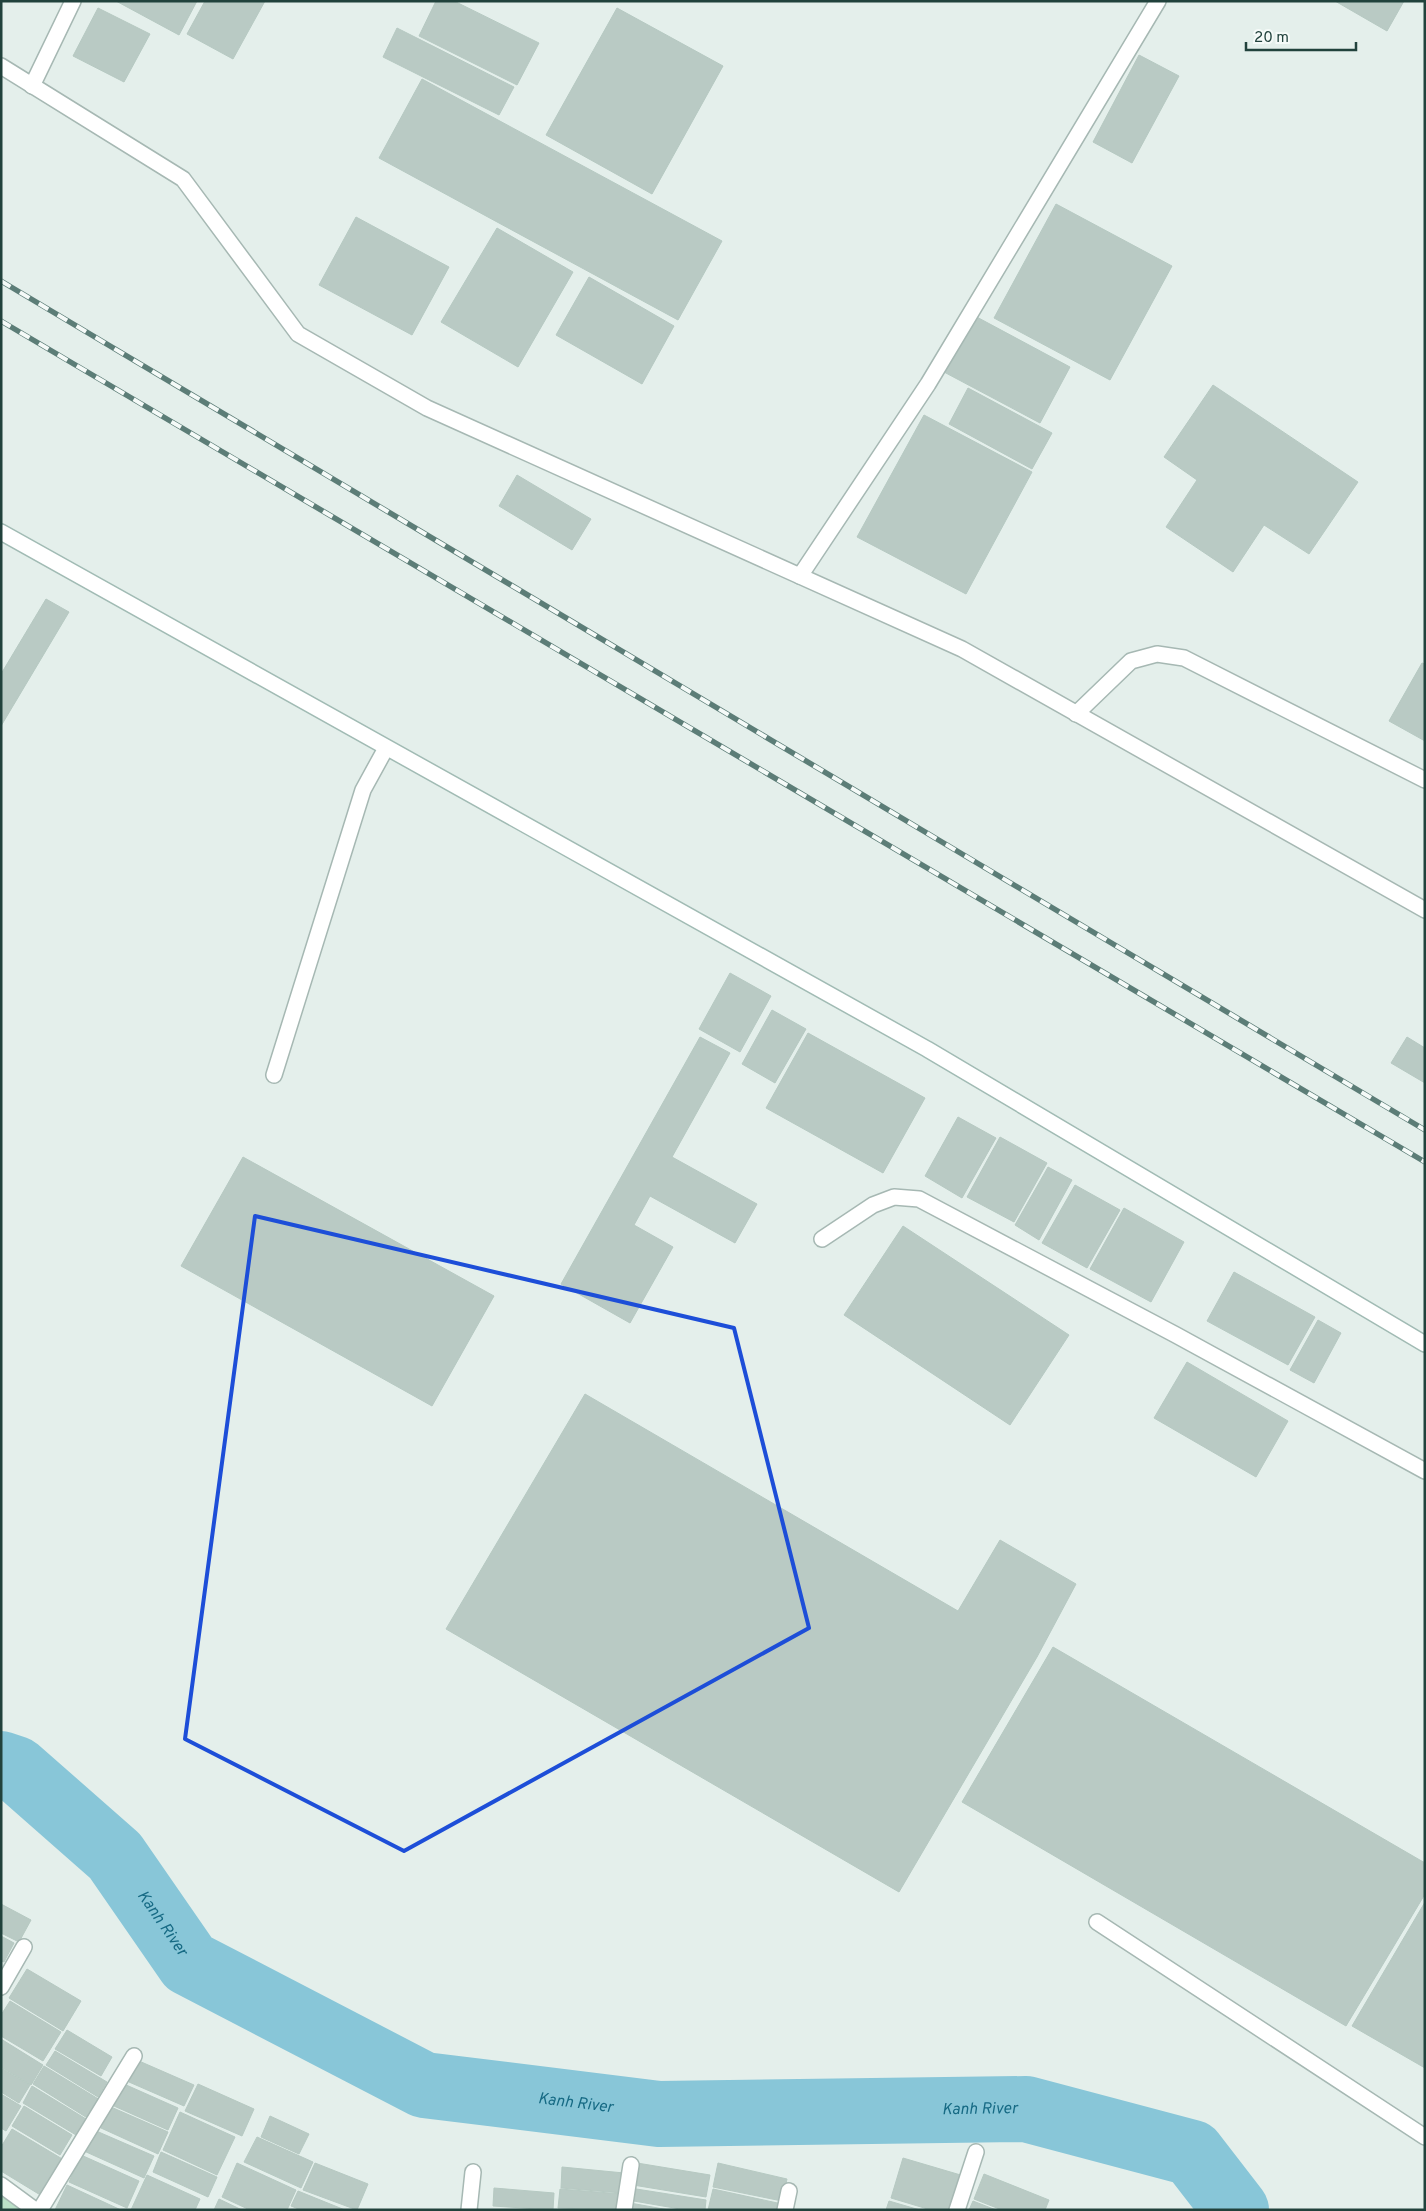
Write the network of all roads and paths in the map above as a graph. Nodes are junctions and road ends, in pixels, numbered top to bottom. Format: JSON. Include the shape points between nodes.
{"nodes":[{"id":1,"x":73,"y":1,"type":"edge"},
{"id":2,"x":1158,"y":1,"type":"edge"},
{"id":3,"x":1,"y":66,"type":"edge"},
{"id":4,"x":32,"y":86,"type":"junction"},
{"id":5,"x":1,"y":532,"type":"edge"},
{"id":6,"x":800,"y":576,"type":"junction"},
{"id":7,"x":1076,"y":714,"type":"junction"},
{"id":8,"x":386,"y":748,"type":"junction"},
{"id":9,"x":1425,"y":780,"type":"edge"},
{"id":10,"x":1425,"y":910,"type":"edge"},
{"id":11,"x":274,"y":1075,"type":"dead end"},
{"id":12,"x":822,"y":1239,"type":"dead end"},
{"id":13,"x":1425,"y":1344,"type":"edge"},
{"id":14,"x":1425,"y":1471,"type":"edge"},
{"id":15,"x":1098,"y":1922,"type":"dead end"},
{"id":16,"x":24,"y":1947,"type":"dead end"},
{"id":17,"x":1,"y":1987,"type":"edge"},
{"id":18,"x":134,"y":2056,"type":"dead end"},
{"id":19,"x":1425,"y":2137,"type":"edge"},
{"id":20,"x":976,"y":2152,"type":"dead end"},
{"id":21,"x":631,"y":2165,"type":"dead end"},
{"id":22,"x":473,"y":2172,"type":"dead end"},
{"id":23,"x":1,"y":2185,"type":"edge"},
{"id":24,"x":789,"y":2191,"type":"dead end"},
{"id":25,"x":35,"y":2210,"type":"edge"},
{"id":26,"x":40,"y":2210,"type":"edge"},
{"id":27,"x":470,"y":2210,"type":"edge"},
{"id":28,"x":624,"y":2210,"type":"edge"},
{"id":29,"x":785,"y":2210,"type":"edge"},
{"id":30,"x":957,"y":2210,"type":"edge"}],
"edges":[{"from":1,"to":4,"type":"street"},
{"from":2,"to":6,"type":"street","via":[[928,384]]},
{"from":3,"to":4,"type":"street"},
{"from":4,"to":6,"type":"street","via":[[183,180],[298,334],[427,408]]},
{"from":5,"to":8,"type":"street"},
{"from":6,"to":7,"type":"street","via":[[962,649]]},
{"from":7,"to":9,"type":"street","via":[[1132,661],[1157,654],[1184,658]]},
{"from":7,"to":10,"type":"street"},
{"from":8,"to":11,"type":"street","via":[[363,790]]},
{"from":8,"to":13,"type":"street","via":[[927,1049]]},
{"from":12,"to":14,"type":"street","via":[[873,1205],[894,1197],[919,1199]]},
{"from":15,"to":19,"type":"street"},
{"from":16,"to":17,"type":"street"},
{"from":18,"to":26,"type":"street"},
{"from":20,"to":30,"type":"street"},
{"from":21,"to":28,"type":"street"},
{"from":22,"to":27,"type":"street"},
{"from":23,"to":25,"type":"street"},
{"from":24,"to":29,"type":"street"}]}
